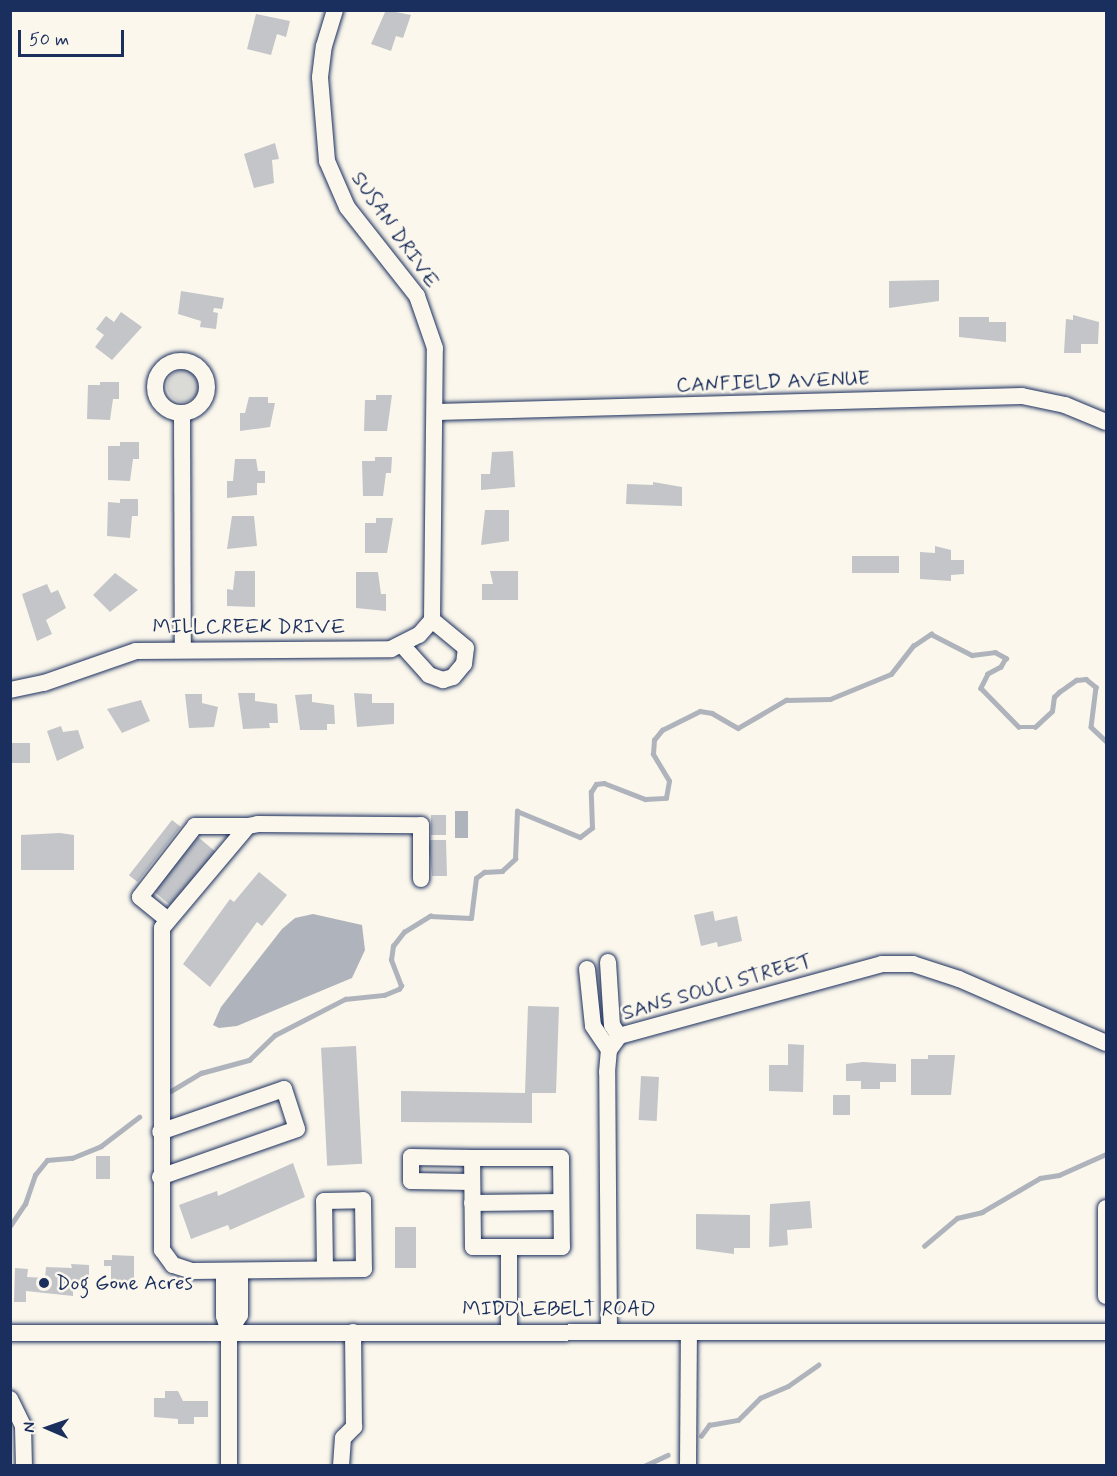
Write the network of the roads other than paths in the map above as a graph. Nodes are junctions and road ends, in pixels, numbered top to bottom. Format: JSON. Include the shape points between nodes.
{"nodes":[{"id":1,"x":335,"y":10,"type":"edge"},
{"id":2,"x":437,"y":412,"type":"junction"},
{"id":3,"x":182,"y":413,"type":"dead end"},
{"id":4,"x":1107,"y":422,"type":"edge"},
{"id":5,"x":432,"y":620,"type":"junction"},
{"id":6,"x":402,"y":645,"type":"junction"},
{"id":7,"x":183,"y":648,"type":"junction"},
{"id":8,"x":10,"y":690,"type":"edge"},
{"id":9,"x":248,"y":826,"type":"junction"},
{"id":10,"x":421,"y":879,"type":"dead end"},
{"id":11,"x":168,"y":920,"type":"junction"},
{"id":12,"x":608,"y":962,"type":"dead end"},
{"id":13,"x":587,"y":969,"type":"dead end"},
{"id":14,"x":619,"y":1036,"type":"junction"},
{"id":15,"x":1107,"y":1043,"type":"edge"},
{"id":16,"x":609,"y":1050,"type":"junction"},
{"id":17,"x":160,"y":1132,"type":"junction"},
{"id":18,"x":472,"y":1158,"type":"junction"},
{"id":19,"x":160,"y":1177,"type":"junction"},
{"id":20,"x":472,"y":1182,"type":"junction"},
{"id":21,"x":561,"y":1202,"type":"junction"},
{"id":22,"x":472,"y":1203,"type":"junction"},
{"id":23,"x":1107,"y":1208,"type":"edge"},
{"id":24,"x":509,"y":1247,"type":"junction"},
{"id":25,"x":326,"y":1269,"type":"junction"},
{"id":26,"x":232,"y":1273,"type":"junction"},
{"id":27,"x":1107,"y":1296,"type":"edge"},
{"id":28,"x":509,"y":1331,"type":"junction"},
{"id":29,"x":609,"y":1331,"type":"junction"},
{"id":30,"x":229,"y":1332,"type":"junction"},
{"id":31,"x":353,"y":1332,"type":"junction"},
{"id":32,"x":689,"y":1332,"type":"junction"},
{"id":33,"x":1107,"y":1332,"type":"edge"},
{"id":34,"x":10,"y":1333,"type":"edge"},
{"id":35,"x":10,"y":1399,"type":"edge"},
{"id":36,"x":24,"y":1466,"type":"edge"},
{"id":37,"x":229,"y":1466,"type":"edge"},
{"id":38,"x":341,"y":1466,"type":"edge"},
{"id":39,"x":688,"y":1466,"type":"edge"}],
"edges":[{"from":1,"to":2,"type":"street","name":"SUSAN DRIVE","via":[[320,77],[327,161],[347,207],[417,296],[435,348]]},
{"from":2,"to":4,"type":"street","name":"CANFIELD AVENUE","via":[[1013,396],[1043,399]]},
{"from":2,"to":5,"type":"street","name":"SUSAN DRIVE"},
{"from":3,"to":7,"type":"street"},
{"from":5,"to":6,"type":"street","name":"MILLCREEK DRIVE","via":[[419,636]]},
{"from":5,"to":6,"type":"street","via":[[466,648],[464,664],[453,677],[443,680],[429,675]]},
{"from":6,"to":7,"type":"street","name":"MILLCREEK DRIVE","via":[[392,649]]},
{"from":7,"to":8,"type":"street","name":"MILLCREEK DRIVE","via":[[136,651],[44,683]]},
{"from":9,"to":10,"type":"street","via":[[421,825]]},
{"from":9,"to":11,"type":"street"},
{"from":9,"to":11,"type":"street","via":[[195,826],[140,897]]},
{"from":11,"to":17,"type":"street","via":[[162,928]]},
{"from":12,"to":14,"type":"street","via":[[612,1025]]},
{"from":13,"to":16,"type":"street","via":[[593,1026]]},
{"from":14,"to":15,"type":"street","name":"SANS SOUCI STREET","via":[[882,964],[914,964],[959,979]]},
{"from":14,"to":16,"type":"street","name":"SANS SOUCI STREET"},
{"from":16,"to":29,"type":"street","name":"SANS SOUCI STREET"},
{"from":17,"to":19,"type":"street"},
{"from":17,"to":19,"type":"street","via":[[284,1089],[297,1129]]},
{"from":18,"to":20,"type":"street"},
{"from":18,"to":20,"type":"street","via":[[411,1157],[411,1182]]},
{"from":18,"to":21,"type":"street","via":[[561,1158]]},
{"from":19,"to":26,"type":"street","via":[[162,1250],[173,1265],[192,1271]]},
{"from":20,"to":22,"type":"street"},
{"from":21,"to":22,"type":"street"},
{"from":21,"to":24,"type":"street","via":[[562,1247]]},
{"from":22,"to":24,"type":"street","via":[[472,1247]]},
{"from":23,"to":27,"type":"street"},
{"from":24,"to":28,"type":"street"},
{"from":25,"to":25,"type":"street","via":[[364,1269],[363,1200],[324,1201]]},
{"from":25,"to":26,"type":"street"},
{"from":26,"to":30,"type":"street","via":[[224,1316]]},
{"from":28,"to":29,"type":"street","name":"MIDDLEBELT ROAD"},
{"from":28,"to":31,"type":"street","name":"MIDDLEBELT ROAD"},
{"from":29,"to":32,"type":"street","name":"MIDDLEBELT ROAD"},
{"from":30,"to":31,"type":"street","name":"MIDDLEBELT ROAD"},
{"from":30,"to":34,"type":"street","name":"MIDDLEBELT ROAD"},
{"from":30,"to":37,"type":"street"},
{"from":31,"to":38,"type":"street","via":[[354,1427],[343,1438]]},
{"from":32,"to":33,"type":"street","name":"MIDDLEBELT ROAD"},
{"from":32,"to":39,"type":"street"},
{"from":35,"to":36,"type":"street","via":[[23,1426]]}]}
